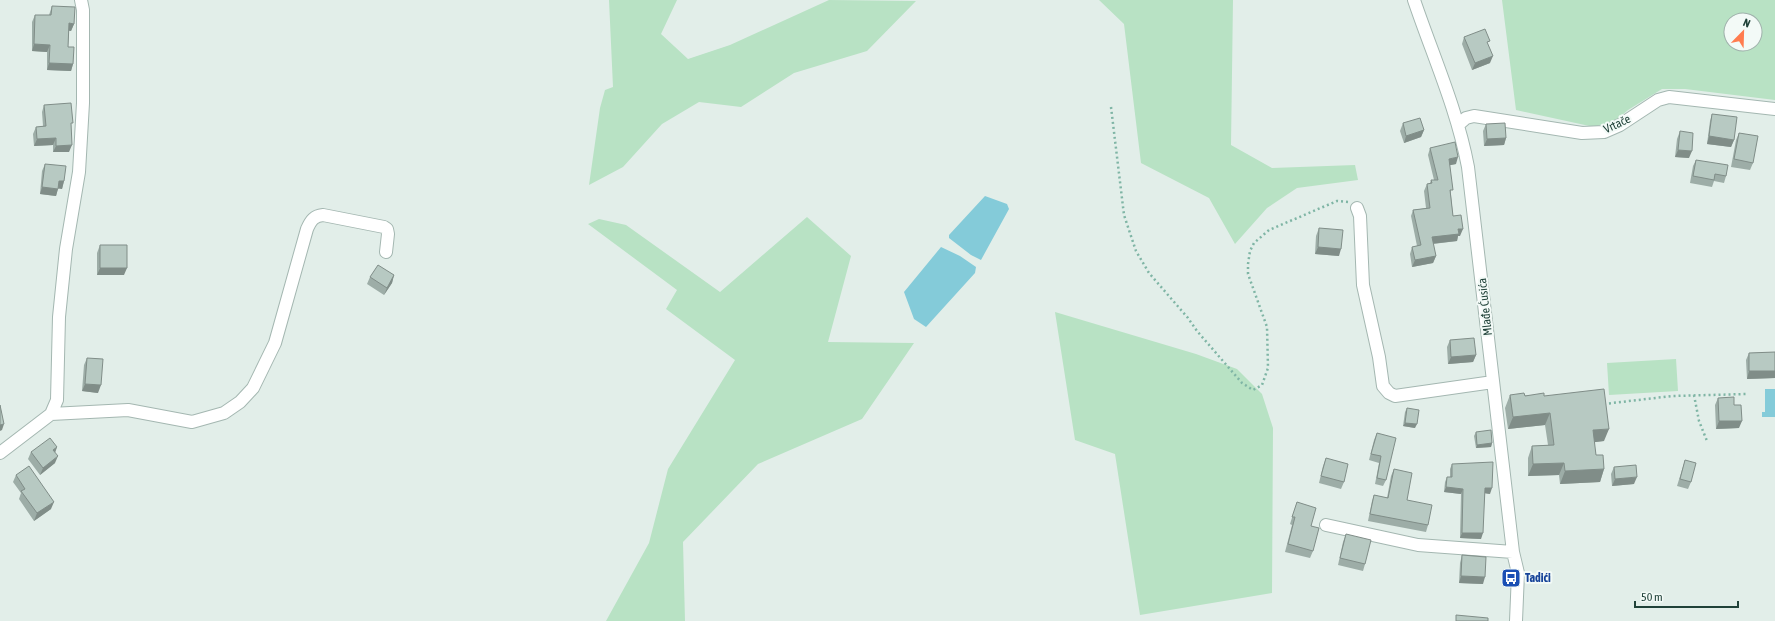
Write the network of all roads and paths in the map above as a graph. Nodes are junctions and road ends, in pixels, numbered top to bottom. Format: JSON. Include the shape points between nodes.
{"nodes":[{"id":1,"x":81,"y":0,"type":"edge"},
{"id":2,"x":1414,"y":0,"type":"edge"},
{"id":3,"x":1112,"y":107,"type":"dead end"},
{"id":4,"x":1775,"y":109,"type":"edge"},
{"id":5,"x":1458,"y":125,"type":"junction"},
{"id":6,"x":1357,"y":208,"type":"joint"},
{"id":7,"x":386,"y":252,"type":"dead end"},
{"id":8,"x":1493,"y":382,"type":"junction"},
{"id":9,"x":1747,"y":394,"type":"dead end"},
{"id":10,"x":1694,"y":395,"type":"junction"},
{"id":11,"x":1602,"y":397,"type":"edge"},
{"id":12,"x":50,"y":414,"type":"junction"},
{"id":13,"x":1707,"y":441,"type":"dead end"},
{"id":14,"x":0,"y":453,"type":"edge"},
{"id":15,"x":1326,"y":525,"type":"dead end"},
{"id":16,"x":1513,"y":552,"type":"junction"},
{"id":17,"x":1516,"y":621,"type":"edge"}],
"edges":[{"from":1,"to":12,"type":"street","via":[[83,102],[79,172],[66,249],[59,317],[57,400]]},
{"from":2,"to":5,"type":"street","name":"Mlađe Ćusića"},
{"from":3,"to":6,"type":"path","via":[[1124,215],[1136,252],[1149,273],[1197,331],[1242,383],[1253,390],[1262,385],[1268,368],[1267,327],[1248,274],[1254,243],[1269,230],[1337,200],[1345,200]]},
{"from":4,"to":5,"type":"street","name":"Vrtače","via":[[1669,97],[1658,100],[1620,125],[1604,132],[1582,133],[1474,116],[1466,118]]},
{"from":5,"to":8,"type":"street","name":"Mlađe Ćusića","via":[[1468,167]]},
{"from":6,"to":8,"type":"street","via":[[1360,216],[1363,285],[1380,357],[1383,386],[1395,396]]},
{"from":7,"to":12,"type":"street","via":[[388,234],[384,227],[323,215],[311,220],[275,343],[253,388],[240,402],[224,413],[192,422],[128,410]]},
{"from":8,"to":16,"type":"street","name":"Mlađe Ćusića"},
{"from":9,"to":10,"type":"path"},
{"from":10,"to":11,"type":"path","via":[[1603,404]]},
{"from":10,"to":13,"type":"path","via":[[1699,421]]},
{"from":12,"to":14,"type":"street"},
{"from":15,"to":16,"type":"street","via":[[1418,545]]},
{"from":16,"to":17,"type":"street","name":"Mlađe Ćusića","via":[[1518,573]]}]}
